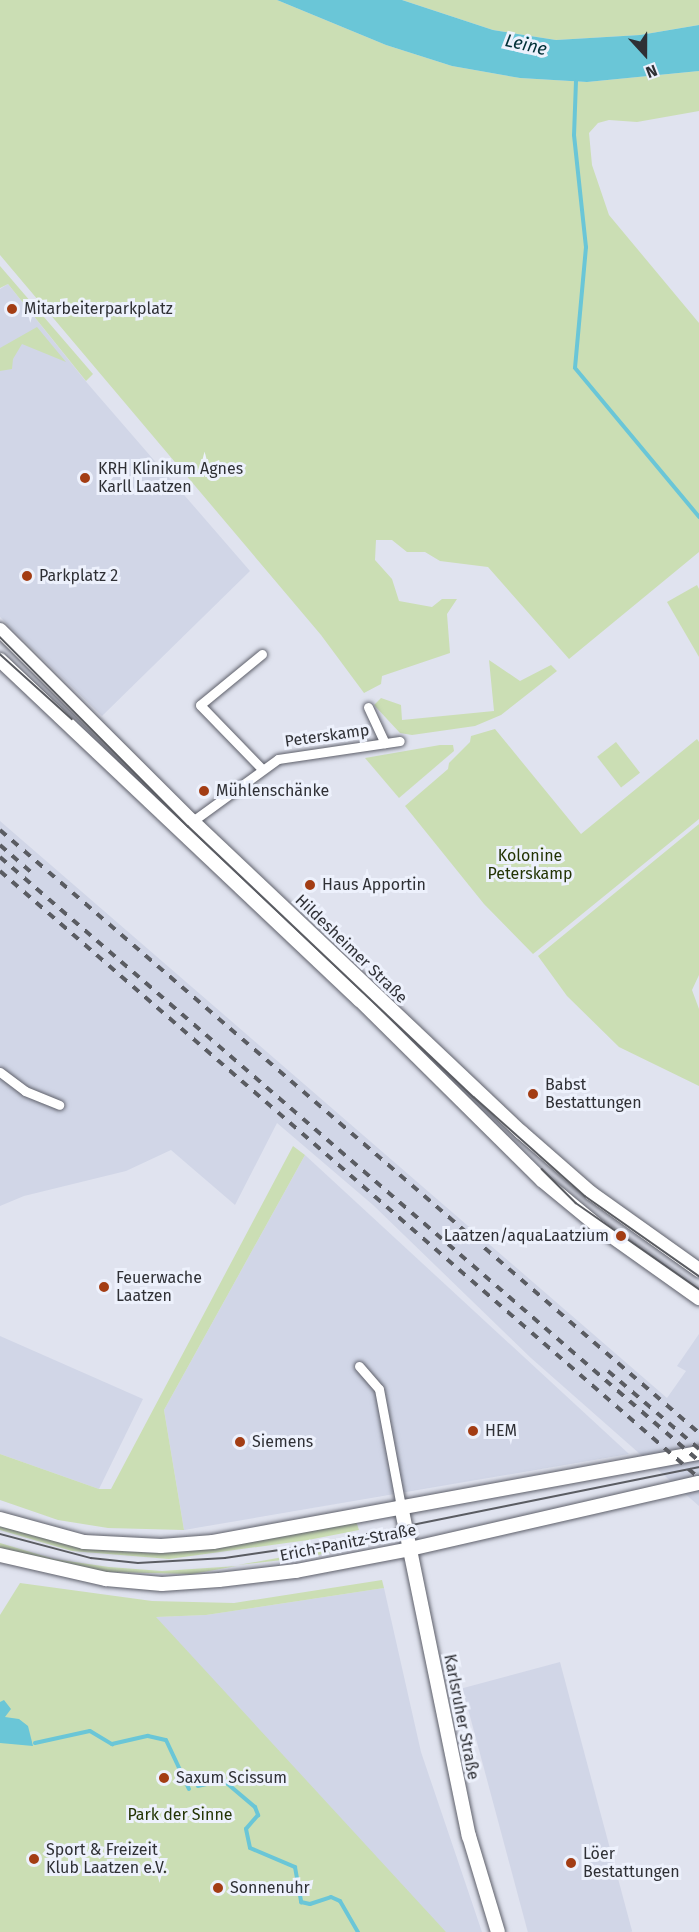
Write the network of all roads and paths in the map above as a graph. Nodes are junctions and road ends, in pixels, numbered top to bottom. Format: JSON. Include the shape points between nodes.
{"nodes":[{"id":1,"x":0,"y":630,"type":"edge"},
{"id":2,"x":262,"y":654,"type":"dead end"},
{"id":3,"x":0,"y":660,"type":"edge"},
{"id":4,"x":368,"y":707,"type":"dead end"},
{"id":5,"x":400,"y":741,"type":"dead end"},
{"id":6,"x":385,"y":743,"type":"junction"},
{"id":7,"x":262,"y":769,"type":"junction"},
{"id":8,"x":192,"y":821,"type":"junction"},
{"id":9,"x":182,"y":832,"type":"junction"},
{"id":10,"x":0,"y":1072,"type":"edge"},
{"id":11,"x":59,"y":1105,"type":"dead end"},
{"id":12,"x":699,"y":1270,"type":"edge"},
{"id":13,"x":699,"y":1298,"type":"edge"},
{"id":14,"x":359,"y":1366,"type":"dead end"},
{"id":15,"x":699,"y":1453,"type":"edge"},
{"id":16,"x":699,"y":1483,"type":"edge"},
{"id":17,"x":401,"y":1506,"type":"junction"},
{"id":18,"x":0,"y":1519,"type":"edge"},
{"id":19,"x":410,"y":1549,"type":"junction"},
{"id":20,"x":0,"y":1555,"type":"edge"},
{"id":21,"x":498,"y":1932,"type":"edge"}],
"edges":[{"from":1,"to":8,"type":"street","name":"Hildesheimer Straße"},
{"from":2,"to":7,"type":"street","via":[[200,705]]},
{"from":3,"to":9,"type":"street","name":"Hildesheimer Straße"},
{"from":4,"to":6,"type":"street"},
{"from":5,"to":6,"type":"street","name":"Peterskamp"},
{"from":6,"to":7,"type":"street","name":"Peterskamp","via":[[298,754],[278,759]]},
{"from":7,"to":8,"type":"street","name":"Peterskamp"},
{"from":8,"to":9,"type":"street","name":"Peterskamp"},
{"from":8,"to":12,"type":"street","name":"Hildesheimer Straße","via":[[521,1132],[608,1206]]},
{"from":9,"to":13,"type":"street","name":"Hildesheimer Straße","via":[[542,1180],[599,1227]]},
{"from":10,"to":11,"type":"street","via":[[25,1091]]},
{"from":14,"to":17,"type":"street","via":[[379,1389]]},
{"from":15,"to":17,"type":"street","name":"Erich-Panitz-Straße"},
{"from":16,"to":19,"type":"street","name":"Erich-Panitz-Straße"},
{"from":17,"to":18,"type":"street","name":"Erich-Panitz-Straße","via":[[213,1542],[161,1546],[84,1542]]},
{"from":17,"to":19,"type":"street","name":"Karlsruher Straße"},
{"from":19,"to":20,"type":"street","name":"Erich-Panitz-Straße","via":[[296,1571],[162,1584],[65,1572]]},
{"from":19,"to":21,"type":"street","name":"Karlsruher Straße","via":[[469,1836]]}]}
